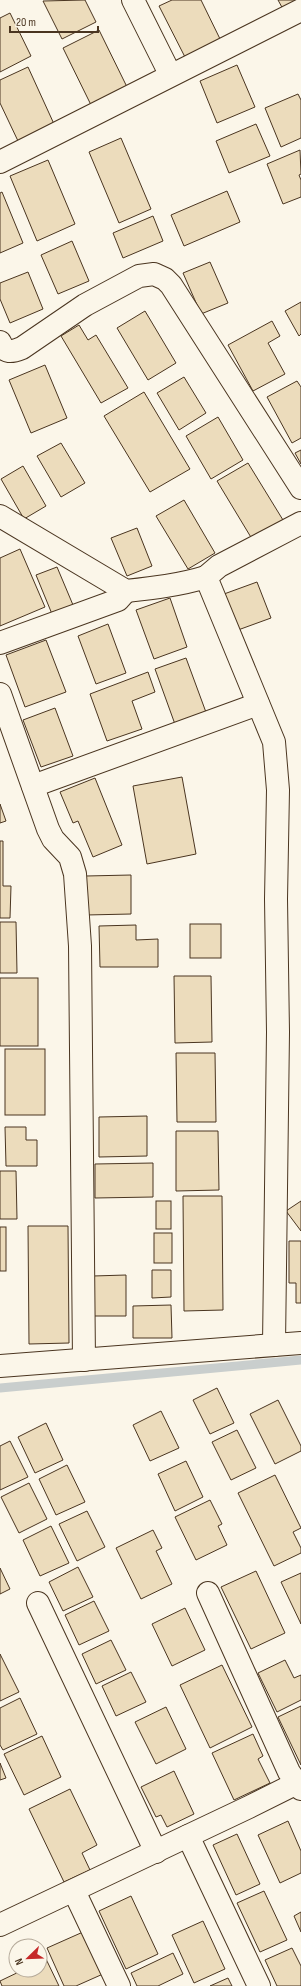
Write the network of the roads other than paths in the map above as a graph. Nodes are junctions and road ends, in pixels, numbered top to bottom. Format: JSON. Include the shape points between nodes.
{"nodes":[{"id":1,"x":133,"y":0,"type":"edge"},
{"id":2,"x":301,"y":10,"type":"edge"},
{"id":3,"x":170,"y":74,"type":"junction"},
{"id":4,"x":0,"y":162,"type":"edge"},
{"id":5,"x":0,"y":342,"type":"edge"},
{"id":6,"x":301,"y":488,"type":"edge"},
{"id":7,"x":0,"y":516,"type":"edge"},
{"id":8,"x":301,"y":523,"type":"edge"},
{"id":9,"x":206,"y":577,"type":"junction"},
{"id":10,"x":126,"y":590,"type":"junction"},
{"id":11,"x":0,"y":643,"type":"edge"},
{"id":12,"x":0,"y":694,"type":"edge"},
{"id":13,"x":258,"y":704,"type":"junction"},
{"id":14,"x":33,"y":786,"type":"junction"},
{"id":15,"x":301,"y":1343,"type":"edge"},
{"id":16,"x":274,"y":1345,"type":"junction"},
{"id":17,"x":84,"y":1360,"type":"junction"},
{"id":18,"x":0,"y":1366,"type":"edge"},
{"id":19,"x":208,"y":1593,"type":"dead end"},
{"id":20,"x":38,"y":1602,"type":"dead end"},
{"id":21,"x":300,"y":1784,"type":"edge"},
{"id":22,"x":188,"y":1836,"type":"junction"},
{"id":23,"x":156,"y":1852,"type":"junction"},
{"id":24,"x":74,"y":1891,"type":"junction"},
{"id":25,"x":0,"y":1926,"type":"edge"},
{"id":26,"x":119,"y":1986,"type":"edge"},
{"id":27,"x":259,"y":1986,"type":"edge"}],
"edges":[{"from":1,"to":3,"type":"street"},
{"from":2,"to":3,"type":"street"},
{"from":3,"to":4,"type":"street"},
{"from":5,"to":6,"type":"street","via":[[4,350],[15,351],[85,305],[139,276],[154,274],[165,279]]},
{"from":7,"to":10,"type":"street"},
{"from":8,"to":9,"type":"street","via":[[219,566]]},
{"from":9,"to":10,"type":"street","via":[[188,583],[146,590]]},
{"from":9,"to":13,"type":"street"},
{"from":10,"to":11,"type":"street","via":[[118,600]]},
{"from":12,"to":14,"type":"street"},
{"from":13,"to":14,"type":"street"},
{"from":13,"to":16,"type":"street","via":[[274,742],[278,790]]},
{"from":14,"to":17,"type":"street","via":[[53,839],[70,857],[75,874],[80,946]]},
{"from":15,"to":16,"type":"street"},
{"from":16,"to":17,"type":"street"},
{"from":17,"to":18,"type":"street"},
{"from":19,"to":21,"type":"street","via":[[289,1772]]},
{"from":20,"to":23,"type":"street"},
{"from":21,"to":22,"type":"street"},
{"from":22,"to":23,"type":"street"},
{"from":22,"to":27,"type":"street"},
{"from":23,"to":24,"type":"street"},
{"from":24,"to":25,"type":"street"},
{"from":24,"to":26,"type":"street"}]}
